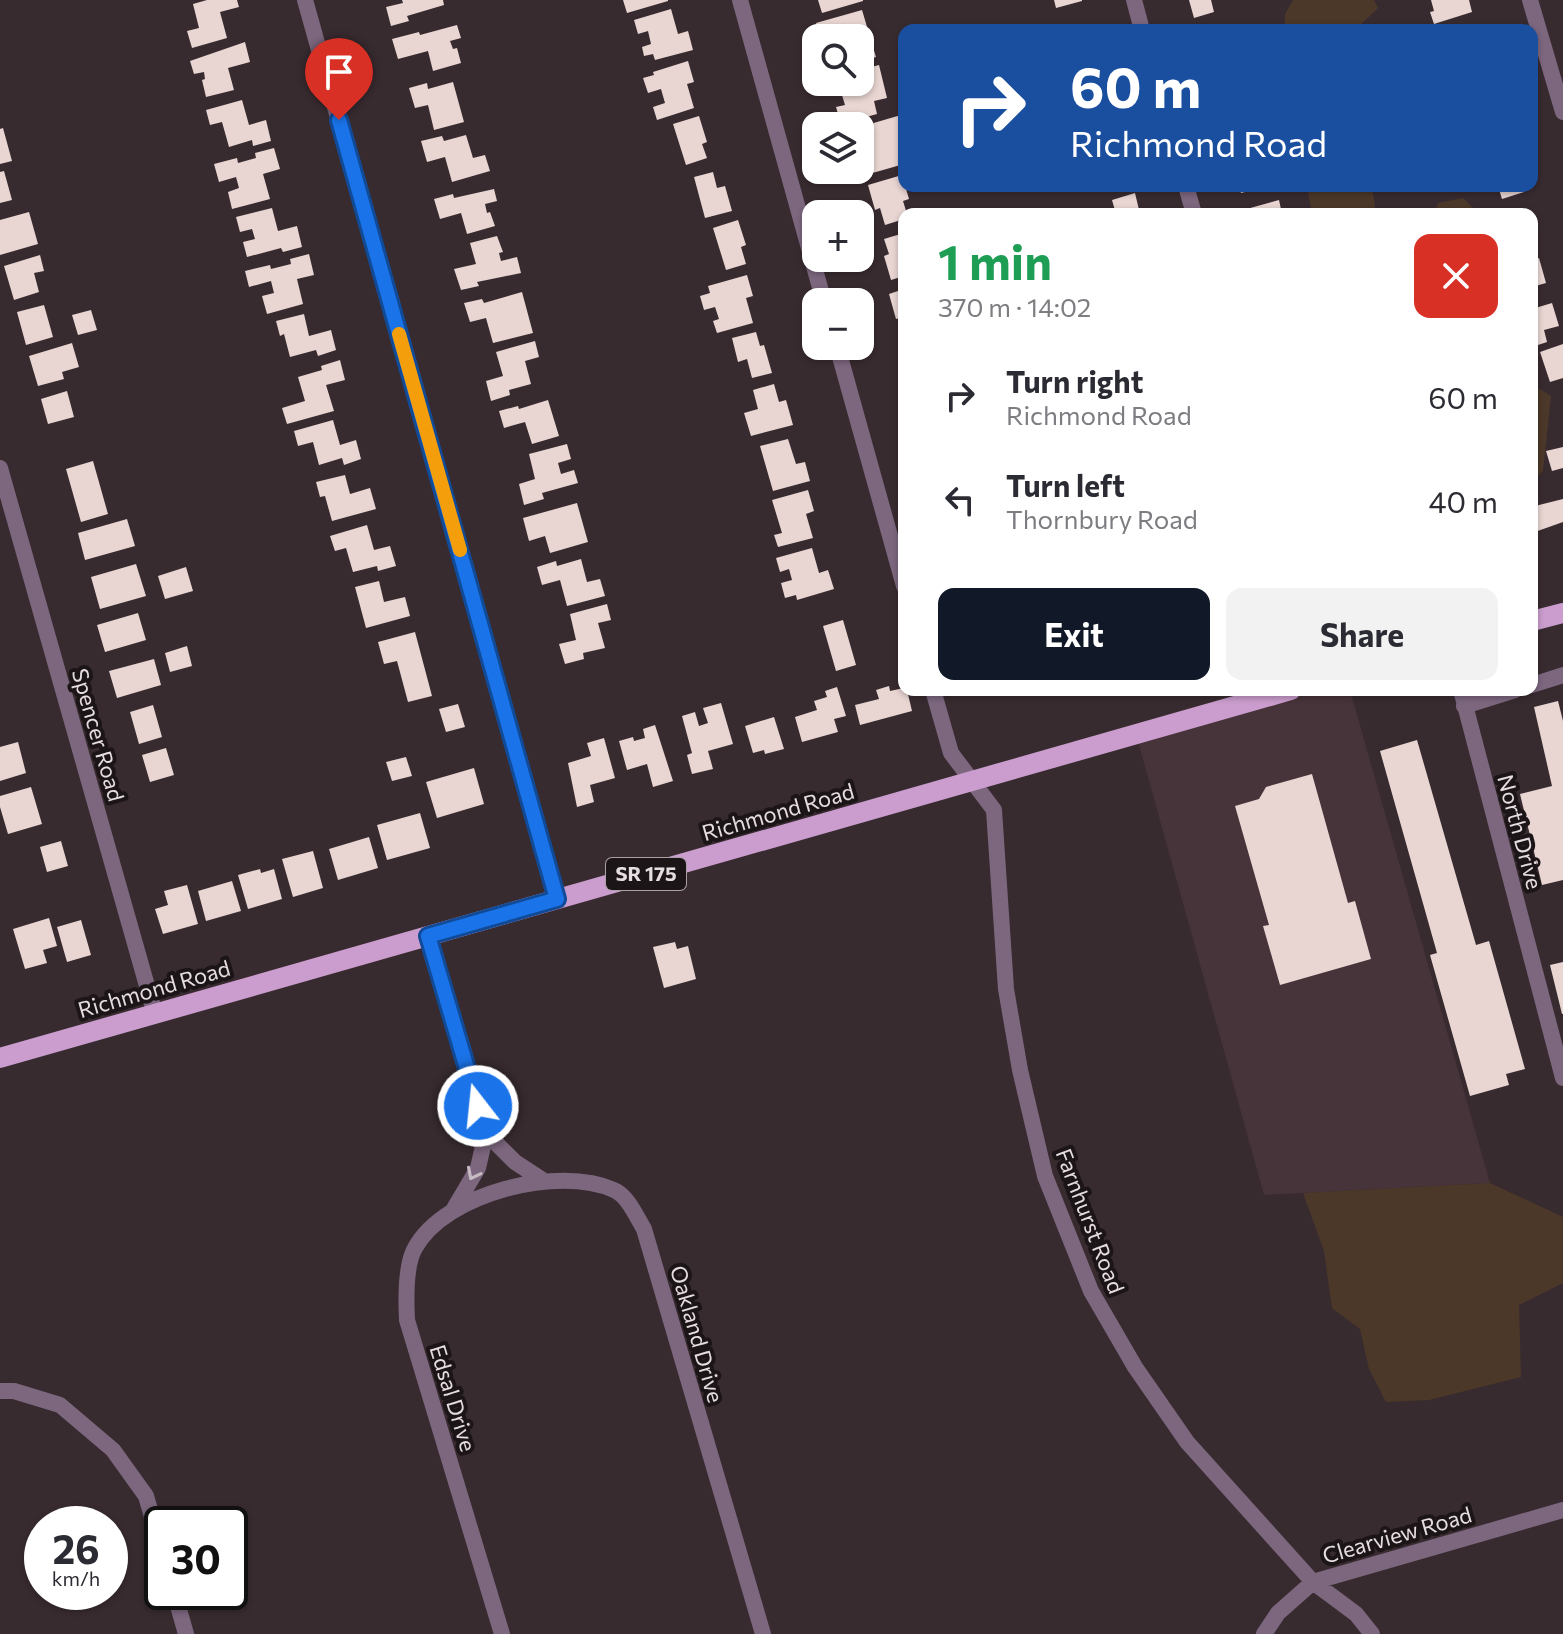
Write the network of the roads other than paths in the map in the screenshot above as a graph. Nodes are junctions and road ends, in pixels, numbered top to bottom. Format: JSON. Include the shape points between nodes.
{"nodes":[{"id":1,"x":305,"y":0,"type":"edge"},
{"id":2,"x":740,"y":0,"type":"edge"},
{"id":3,"x":1134,"y":0,"type":"edge"},
{"id":4,"x":1530,"y":0,"type":"edge"},
{"id":5,"x":1140,"y":24,"type":"edge"},
{"id":6,"x":1537,"y":24,"type":"edge"},
{"id":7,"x":1538,"y":27,"type":"edge"},
{"id":8,"x":1563,"y":112,"type":"edge"},
{"id":9,"x":820,"y":288,"type":"edge"},
{"id":10,"x":841,"y":360,"type":"edge"},
{"id":11,"x":0,"y":468,"type":"edge"},
{"id":12,"x":898,"y":565,"type":"edge"},
{"id":13,"x":1563,"y":613,"type":"edge"},
{"id":14,"x":1538,"y":619,"type":"edge"},
{"id":15,"x":1563,"y":675,"type":"edge"},
{"id":16,"x":1538,"y":683,"type":"edge"},
{"id":17,"x":935,"y":696,"type":"edge"},
{"id":18,"x":1270,"y":696,"type":"edge"},
{"id":19,"x":1462,"y":698,"type":"edge"},
{"id":20,"x":974,"y":781,"type":"junction"},
{"id":21,"x":557,"y":899,"type":"junction"},
{"id":22,"x":428,"y":936,"type":"junction"},
{"id":23,"x":155,"y":1014,"type":"junction"},
{"id":24,"x":0,"y":1058,"type":"edge"},
{"id":25,"x":1563,"y":1078,"type":"edge"},
{"id":26,"x":486,"y":1133,"type":"junction"},
{"id":27,"x":544,"y":1181,"type":"junction"},
{"id":28,"x":476,"y":1199,"type":"joint"},
{"id":29,"x":452,"y":1212,"type":"junction"},
{"id":30,"x":0,"y":1391,"type":"edge"},
{"id":31,"x":149,"y":1506,"type":"edge"},
{"id":32,"x":1563,"y":1510,"type":"edge"},
{"id":33,"x":1313,"y":1582,"type":"junction"},
{"id":34,"x":179,"y":1610,"type":"edge"},
{"id":35,"x":186,"y":1634,"type":"edge"},
{"id":36,"x":502,"y":1634,"type":"edge"},
{"id":37,"x":763,"y":1634,"type":"edge"},
{"id":38,"x":1264,"y":1634,"type":"edge"},
{"id":39,"x":1372,"y":1634,"type":"edge"}],
"edges":[{"from":1,"to":21,"type":"street"},
{"from":2,"to":9,"type":"street"},
{"from":3,"to":5,"type":"street"},
{"from":4,"to":6,"type":"street"},
{"from":7,"to":8,"type":"street"},
{"from":10,"to":12,"type":"street"},
{"from":11,"to":23,"type":"street","name":"Spencer Road"},
{"from":13,"to":14,"type":"main road"},
{"from":15,"to":16,"type":"street"},
{"from":17,"to":20,"type":"street","name":"Farnhurst Road","via":[[951,753]]},
{"from":18,"to":20,"type":"main road","name":"Richmond Road","number":"SR 175"},
{"from":19,"to":25,"type":"street","name":"North Drive"},
{"from":20,"to":21,"type":"main road","name":"Richmond Road","number":"SR 175"},
{"from":20,"to":33,"type":"street","name":"Farnhurst Road","via":[[994,810],[1006,989],[1020,1070],[1045,1176],[1091,1291],[1187,1442]]},
{"from":21,"to":22,"type":"main road","name":"Richmond Road","number":"SR 175"},
{"from":22,"to":23,"type":"main road","name":"Richmond Road","number":"SR 175"},
{"from":22,"to":26,"type":"street"},
{"from":23,"to":24,"type":"main road","name":"Richmond Road","number":"SR 175"},
{"from":26,"to":27,"type":"street"},
{"from":26,"to":29,"type":"street","one_way":true,"via":[[478,1168]]},
{"from":27,"to":28,"type":"street","name":"Oakland Drive"},
{"from":27,"to":37,"type":"street","name":"Oakland Drive","via":[[616,1191],[644,1229]]},
{"from":28,"to":29,"type":"street","name":"Edsal Drive"},
{"from":29,"to":36,"type":"street","name":"Edsal Drive","via":[[414,1249],[407,1320]]},
{"from":30,"to":31,"type":"street","via":[[60,1405],[113,1450]]},
{"from":32,"to":33,"type":"street","name":"Clearview Road"},
{"from":33,"to":38,"type":"street","name":"Clearview Road","via":[[1278,1613]]},
{"from":33,"to":39,"type":"street","name":"Farnhurst Road","via":[[1356,1614]]},
{"from":34,"to":35,"type":"street"}]}
